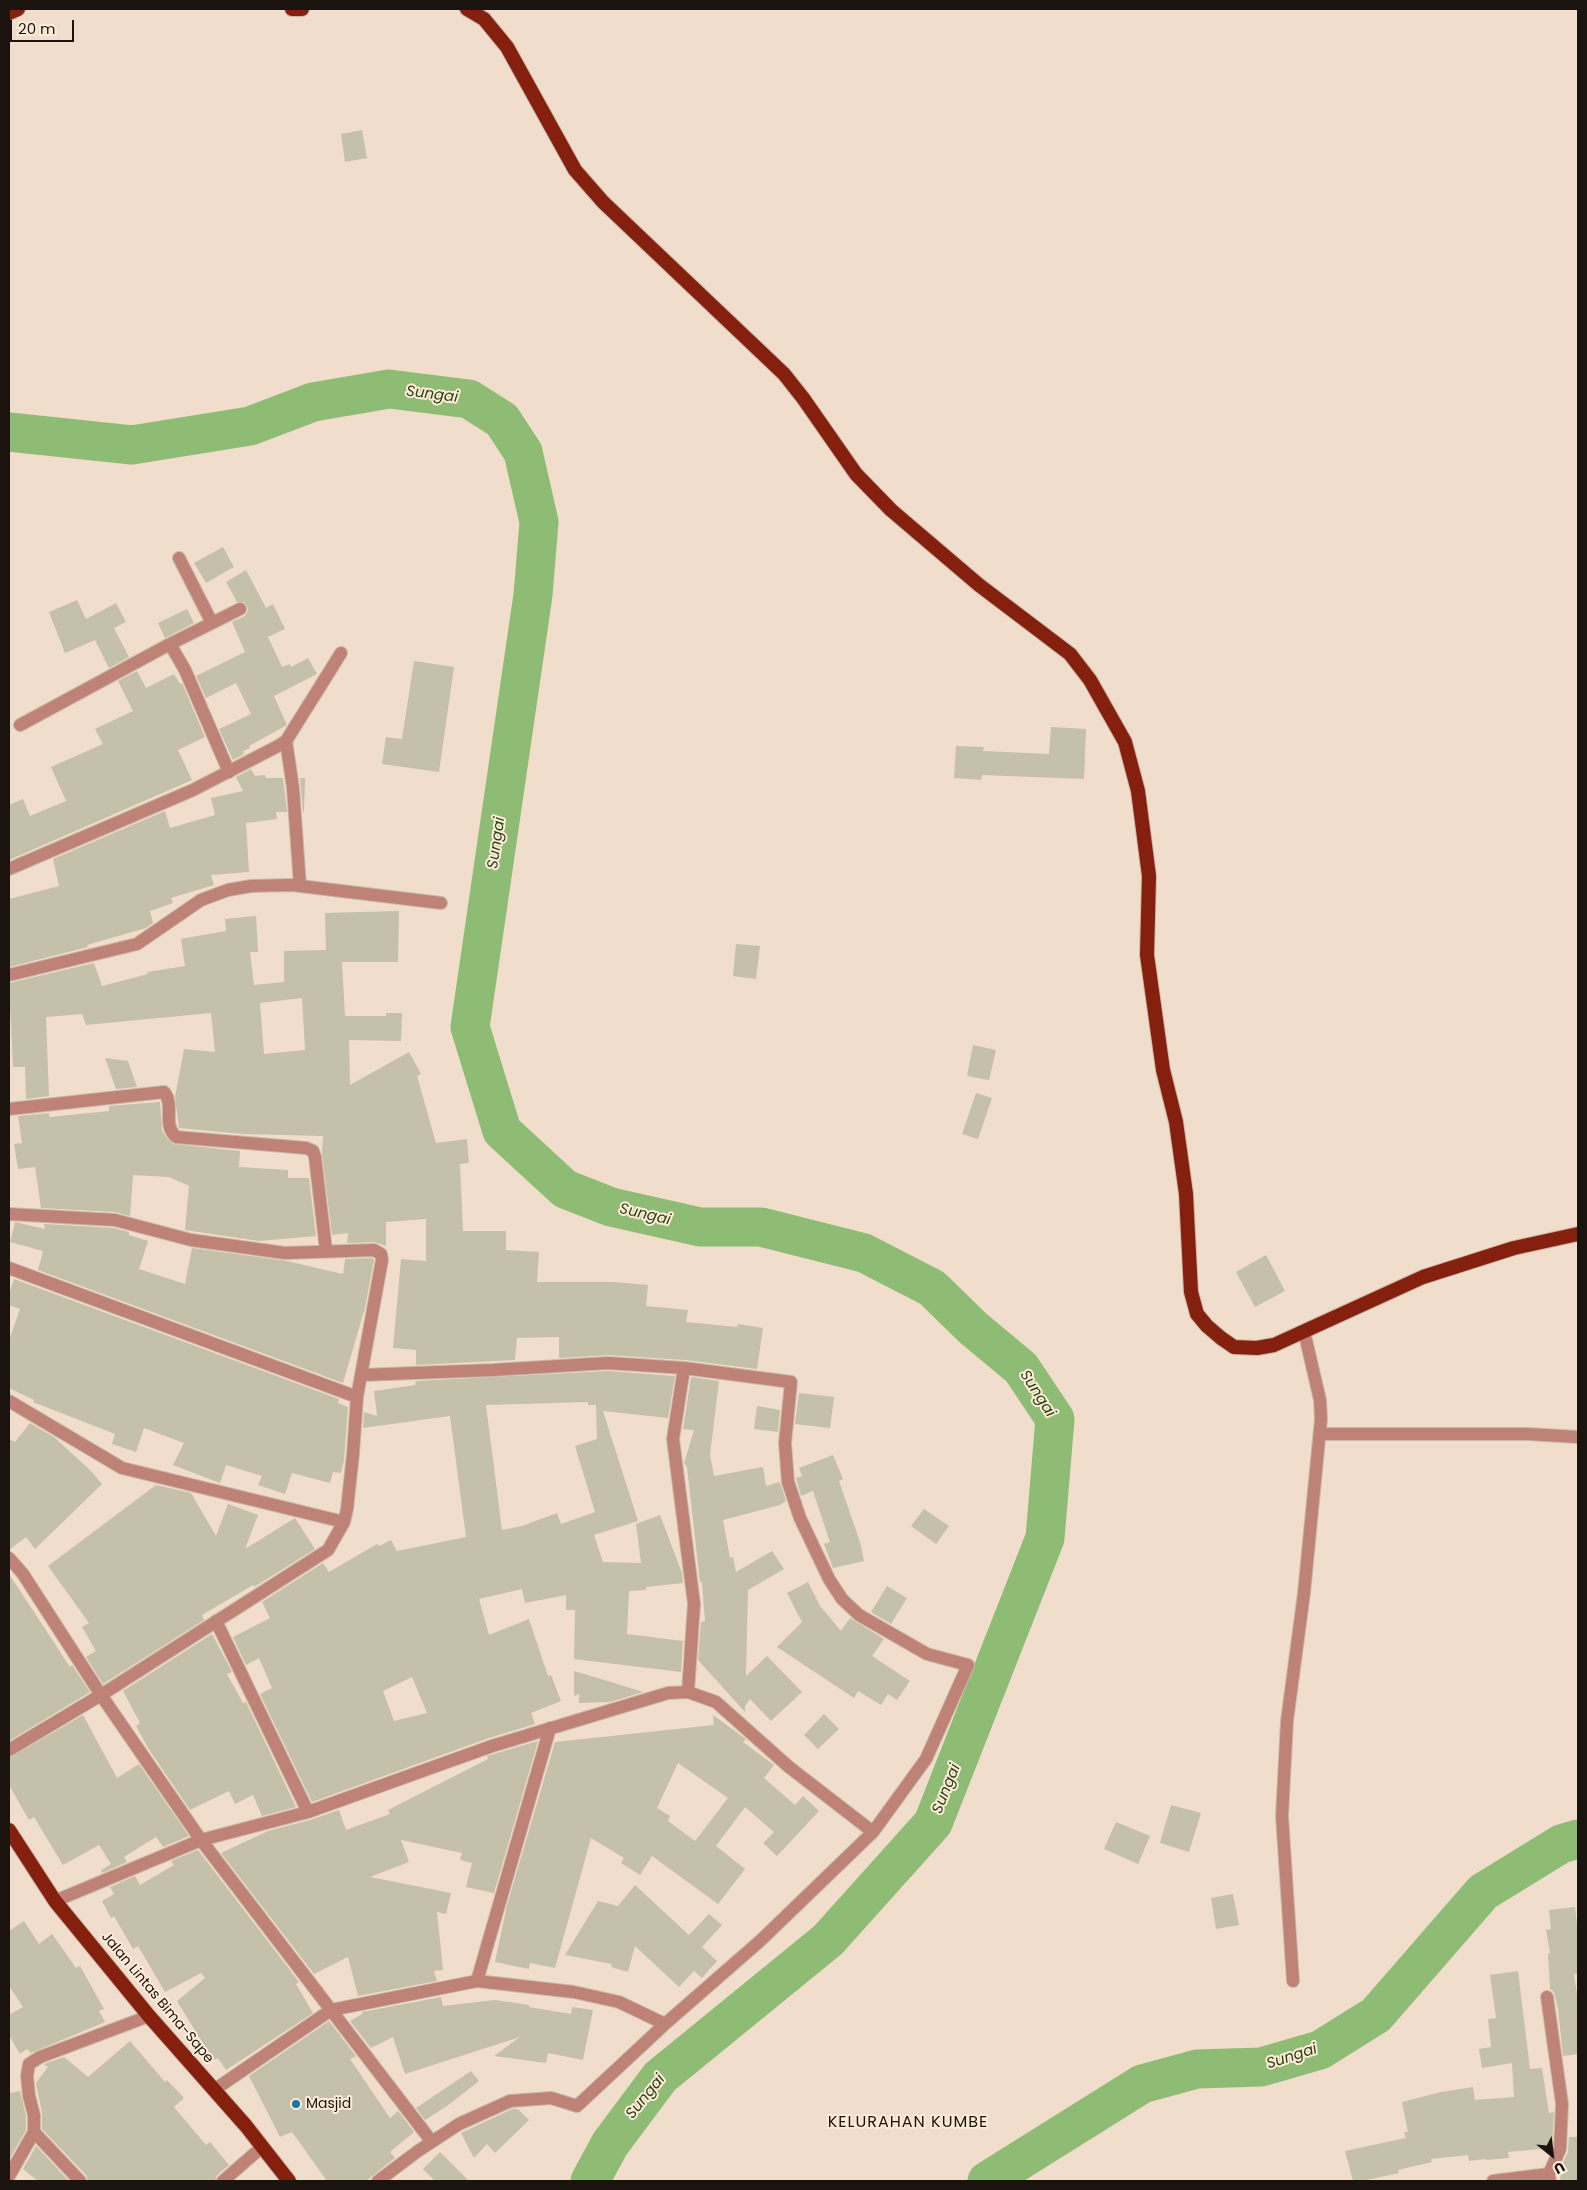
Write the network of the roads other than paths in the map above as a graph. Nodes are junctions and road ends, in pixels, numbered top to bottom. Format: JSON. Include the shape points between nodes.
{"nodes":[{"id":1,"x":18,"y":9,"type":"edge"},
{"id":2,"x":292,"y":9,"type":"edge"},
{"id":3,"x":302,"y":9,"type":"edge"},
{"id":4,"x":467,"y":9,"type":"edge"},
{"id":5,"x":9,"y":13,"type":"edge"},
{"id":6,"x":179,"y":558,"type":"dead end"},
{"id":7,"x":240,"y":609,"type":"dead end"},
{"id":8,"x":212,"y":623,"type":"junction"},
{"id":9,"x":170,"y":644,"type":"junction"},
{"id":10,"x":341,"y":652,"type":"dead end"},
{"id":11,"x":20,"y":725,"type":"dead end"},
{"id":12,"x":286,"y":741,"type":"junction"},
{"id":13,"x":228,"y":772,"type":"junction"},
{"id":14,"x":9,"y":869,"type":"edge"},
{"id":15,"x":300,"y":886,"type":"junction"},
{"id":16,"x":440,"y":903,"type":"dead end"},
{"id":17,"x":9,"y":975,"type":"edge"},
{"id":18,"x":9,"y":1109,"type":"edge"},
{"id":19,"x":9,"y":1214,"type":"edge"},
{"id":20,"x":1578,"y":1234,"type":"edge"},
{"id":21,"x":326,"y":1250,"type":"junction"},
{"id":22,"x":9,"y":1268,"type":"edge"},
{"id":23,"x":1304,"y":1331,"type":"junction"},
{"id":24,"x":684,"y":1368,"type":"junction"},
{"id":25,"x":362,"y":1375,"type":"junction"},
{"id":26,"x":357,"y":1397,"type":"junction"},
{"id":27,"x":9,"y":1400,"type":"edge"},
{"id":28,"x":1320,"y":1434,"type":"junction"},
{"id":29,"x":1578,"y":1437,"type":"edge"},
{"id":30,"x":344,"y":1522,"type":"junction"},
{"id":31,"x":9,"y":1558,"type":"edge"},
{"id":32,"x":216,"y":1621,"type":"junction"},
{"id":33,"x":688,"y":1692,"type":"junction"},
{"id":34,"x":100,"y":1695,"type":"junction"},
{"id":35,"x":550,"y":1728,"type":"junction"},
{"id":36,"x":9,"y":1750,"type":"edge"},
{"id":37,"x":308,"y":1812,"type":"junction"},
{"id":38,"x":9,"y":1830,"type":"edge"},
{"id":39,"x":873,"y":1832,"type":"junction"},
{"id":40,"x":201,"y":1840,"type":"junction"},
{"id":41,"x":55,"y":1901,"type":"junction"},
{"id":42,"x":477,"y":1981,"type":"junction"},
{"id":43,"x":1293,"y":1981,"type":"dead end"},
{"id":44,"x":1547,"y":1996,"type":"dead end"},
{"id":45,"x":331,"y":2010,"type":"junction"},
{"id":46,"x":149,"y":2016,"type":"junction"},
{"id":47,"x":665,"y":2024,"type":"junction"},
{"id":48,"x":214,"y":2090,"type":"junction"},
{"id":49,"x":34,"y":2132,"type":"junction"},
{"id":50,"x":432,"y":2142,"type":"junction"},
{"id":51,"x":262,"y":2147,"type":"junction"},
{"id":52,"x":9,"y":2176,"type":"edge"},
{"id":53,"x":1549,"y":2178,"type":"edge"},
{"id":54,"x":80,"y":2181,"type":"edge"},
{"id":55,"x":223,"y":2181,"type":"edge"},
{"id":56,"x":289,"y":2181,"type":"edge"},
{"id":57,"x":378,"y":2181,"type":"edge"},
{"id":58,"x":1493,"y":2181,"type":"edge"}],
"edges":[{"from":1,"to":5,"type":"highway"},
{"from":2,"to":3,"type":"highway"},
{"from":4,"to":23,"type":"highway","via":[[484,19],[507,47],[575,170],[604,202],[784,374],[856,474],[891,510],[979,585],[1070,654],[1090,680],[1125,742],[1138,791],[1149,876],[1148,955],[1163,1070],[1176,1122],[1186,1194],[1192,1292],[1198,1314],[1207,1326],[1234,1346],[1257,1348],[1274,1345]]},
{"from":6,"to":8,"type":"street"},
{"from":7,"to":8,"type":"street"},
{"from":8,"to":9,"type":"street"},
{"from":9,"to":11,"type":"street"},
{"from":9,"to":13,"type":"street","via":[[185,670]]},
{"from":10,"to":12,"type":"street"},
{"from":12,"to":13,"type":"street"},
{"from":12,"to":15,"type":"street"},
{"from":13,"to":14,"type":"street","via":[[142,813]]},
{"from":15,"to":16,"type":"street"},
{"from":15,"to":17,"type":"street","via":[[266,884],[228,890],[201,900],[136,944]]},
{"from":18,"to":21,"type":"street","via":[[164,1092],[169,1128],[176,1137],[313,1151]]},
{"from":19,"to":21,"type":"street","via":[[115,1220],[191,1240],[286,1253]]},
{"from":20,"to":23,"type":"highway","via":[[1514,1248],[1424,1277]]},
{"from":21,"to":25,"type":"street","via":[[374,1250],[381,1254]]},
{"from":22,"to":26,"type":"street"},
{"from":23,"to":28,"type":"street","via":[[1320,1400]]},
{"from":24,"to":25,"type":"street","via":[[608,1363]]},
{"from":24,"to":33,"type":"street","via":[[673,1439],[694,1604]]},
{"from":24,"to":39,"type":"street","via":[[792,1382],[785,1443],[788,1482],[800,1518],[829,1579],[858,1615],[927,1654],[968,1665],[926,1759]]},
{"from":25,"to":26,"type":"street"},
{"from":26,"to":30,"type":"street","via":[[354,1454]]},
{"from":27,"to":30,"type":"street","via":[[122,1468]]},
{"from":28,"to":29,"type":"street"},
{"from":28,"to":43,"type":"street","via":[[1287,1720],[1282,1816]]},
{"from":30,"to":32,"type":"street","via":[[328,1550]]},
{"from":31,"to":34,"type":"street","via":[[23,1574]]},
{"from":32,"to":34,"type":"street"},
{"from":32,"to":37,"type":"street"},
{"from":33,"to":35,"type":"street","via":[[668,1693]]},
{"from":33,"to":39,"type":"street","via":[[716,1702],[789,1767]]},
{"from":34,"to":36,"type":"street"},
{"from":34,"to":40,"type":"street"},
{"from":35,"to":37,"type":"street"},
{"from":35,"to":42,"type":"street"},
{"from":37,"to":40,"type":"street"},
{"from":38,"to":41,"type":"highway","name":"Jalan Lintas Bima-Sape"},
{"from":39,"to":47,"type":"street","via":[[760,1941]]},
{"from":40,"to":41,"type":"street"},
{"from":40,"to":45,"type":"street"},
{"from":41,"to":46,"type":"highway","name":"Jalan Lintas Bima-Sape"},
{"from":42,"to":45,"type":"street"},
{"from":42,"to":47,"type":"street","via":[[574,1992],[619,2002]]},
{"from":44,"to":53,"type":"street","via":[[1562,2104],[1560,2149]]},
{"from":45,"to":48,"type":"street"},
{"from":45,"to":50,"type":"street"},
{"from":46,"to":48,"type":"highway","name":"Jalan Lintas Bima-Sape"},
{"from":46,"to":49,"type":"street","via":[[29,2064],[27,2076]]},
{"from":47,"to":50,"type":"street","via":[[577,2106],[550,2098],[510,2100],[459,2124]]},
{"from":48,"to":51,"type":"highway","name":"Jalan Lintas Bima-Sape"},
{"from":49,"to":52,"type":"street"},
{"from":49,"to":54,"type":"street"},
{"from":50,"to":57,"type":"street"},
{"from":51,"to":55,"type":"street"},
{"from":51,"to":56,"type":"highway","name":"Jalan Lintas Bima-Sape"},
{"from":53,"to":58,"type":"street"}]}
